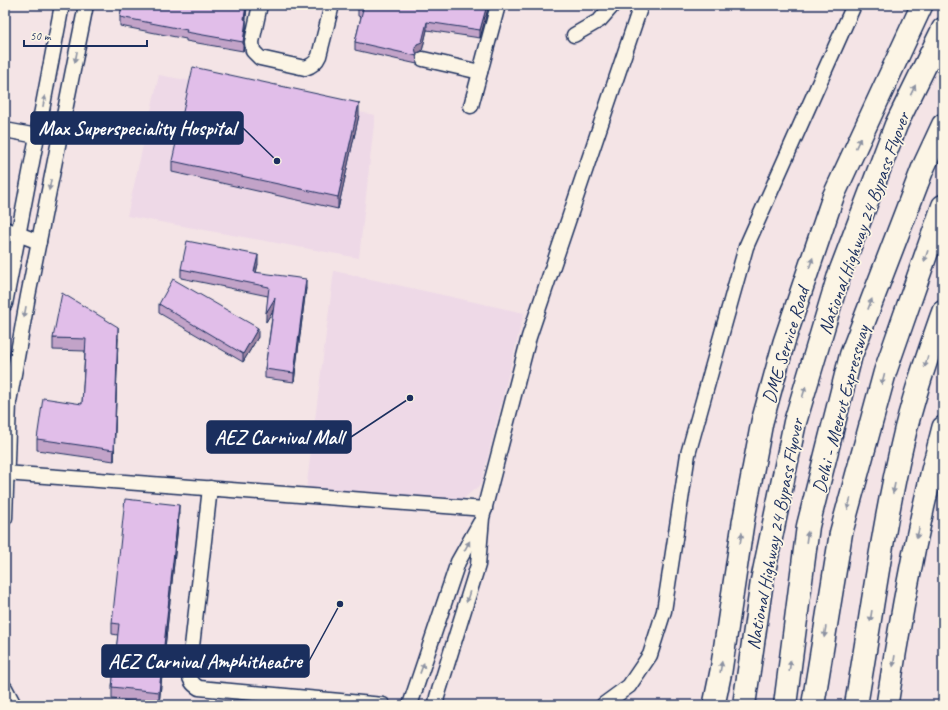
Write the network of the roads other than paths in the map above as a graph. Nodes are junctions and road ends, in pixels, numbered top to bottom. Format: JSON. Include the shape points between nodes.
{"nodes":[{"id":1,"x":62,"y":5,"type":"edge"},
{"id":2,"x":86,"y":5,"type":"edge"},
{"id":3,"x":260,"y":5,"type":"edge"},
{"id":4,"x":332,"y":5,"type":"edge"},
{"id":5,"x":498,"y":5,"type":"edge"},
{"id":6,"x":613,"y":5,"type":"edge"},
{"id":7,"x":641,"y":5,"type":"edge"},
{"id":8,"x":854,"y":5,"type":"edge"},
{"id":9,"x":922,"y":5,"type":"edge"},
{"id":10,"x":943,"y":29,"type":"edge"},
{"id":11,"x":574,"y":35,"type":"dead end"},
{"id":12,"x":423,"y":59,"type":"dead end"},
{"id":13,"x":480,"y":72,"type":"junction"},
{"id":14,"x":472,"y":106,"type":"dead end"},
{"id":15,"x":943,"y":125,"type":"edge"},
{"id":16,"x":5,"y":130,"type":"edge"},
{"id":17,"x":37,"y":136,"type":"junction"},
{"id":18,"x":943,"y":206,"type":"edge"},
{"id":19,"x":5,"y":229,"type":"edge"},
{"id":20,"x":18,"y":234,"type":"junction"},
{"id":21,"x":39,"y":242,"type":"junction"},
{"id":22,"x":5,"y":304,"type":"edge"},
{"id":23,"x":943,"y":312,"type":"edge"},
{"id":24,"x":943,"y":427,"type":"edge"},
{"id":25,"x":6,"y":474,"type":"edge"},
{"id":26,"x":210,"y":488,"type":"junction"},
{"id":27,"x":484,"y":513,"type":"junction"},
{"id":28,"x":5,"y":518,"type":"edge"},
{"id":29,"x":5,"y":688,"type":"edge"},
{"id":30,"x":14,"y":705,"type":"edge"},
{"id":31,"x":383,"y":705,"type":"edge"},
{"id":32,"x":410,"y":705,"type":"edge"},
{"id":33,"x":436,"y":705,"type":"edge"},
{"id":34,"x":602,"y":705,"type":"edge"},
{"id":35,"x":714,"y":705,"type":"edge"},
{"id":36,"x":744,"y":705,"type":"edge"},
{"id":37,"x":784,"y":705,"type":"edge"},
{"id":38,"x":813,"y":705,"type":"edge"},
{"id":39,"x":856,"y":705,"type":"edge"},
{"id":40,"x":887,"y":705,"type":"edge"}],
"edges":[{"from":17,"to":1,"type":"street","one_way":true},
{"from":2,"to":21,"type":"street","one_way":true},
{"from":3,"to":4,"type":"street","via":[[252,42],[253,51],[260,58],[305,68],[315,63],[319,56]]},
{"from":5,"to":13,"type":"street"},
{"from":6,"to":11,"type":"street","via":[[600,20]]},
{"from":7,"to":27,"type":"street","via":[[529,337]]},
{"from":8,"to":34,"type":"street","via":[[746,247],[688,454],[664,611],[650,655],[629,686]]},
{"from":35,"to":9,"type":"main road","name":"DME Service Road","one_way":true,"via":[[762,422],[784,342],[833,197]]},
{"from":36,"to":10,"type":"highway","name":"National Highway 24 Bypass Flyover","one_way":true,"via":[[762,581],[794,422],[839,275],[896,125]]},
{"from":12,"to":13,"type":"street"},
{"from":13,"to":14,"type":"street"},
{"from":37,"to":15,"type":"highway","name":"Delhi - Meerut Expressway","one_way":true,"via":[[808,526],[851,355],[923,168]]},
{"from":16,"to":17,"type":"street"},
{"from":17,"to":20,"type":"street"},
{"from":18,"to":38,"type":"highway","name":"Delhi - Meerut Expressway","one_way":true,"via":[[885,372],[841,533]]},
{"from":19,"to":20,"type":"street"},
{"from":20,"to":21,"type":"street"},
{"from":20,"to":22,"type":"street"},
{"from":21,"to":25,"type":"street","one_way":true,"via":[[9,402]]},
{"from":23,"to":39,"type":"highway","one_way":true,"via":[[902,444]]},
{"from":24,"to":40,"type":"main road","one_way":true,"via":[[903,606]]},
{"from":25,"to":26,"type":"street"},
{"from":25,"to":28,"type":"street"},
{"from":26,"to":27,"type":"street"},
{"from":26,"to":31,"type":"street","via":[[190,680],[199,688]]},
{"from":32,"to":27,"type":"street","one_way":true,"via":[[458,562]]},
{"from":27,"to":33,"type":"street","one_way":true,"via":[[478,565]]},
{"from":29,"to":30,"type":"street"}]}
